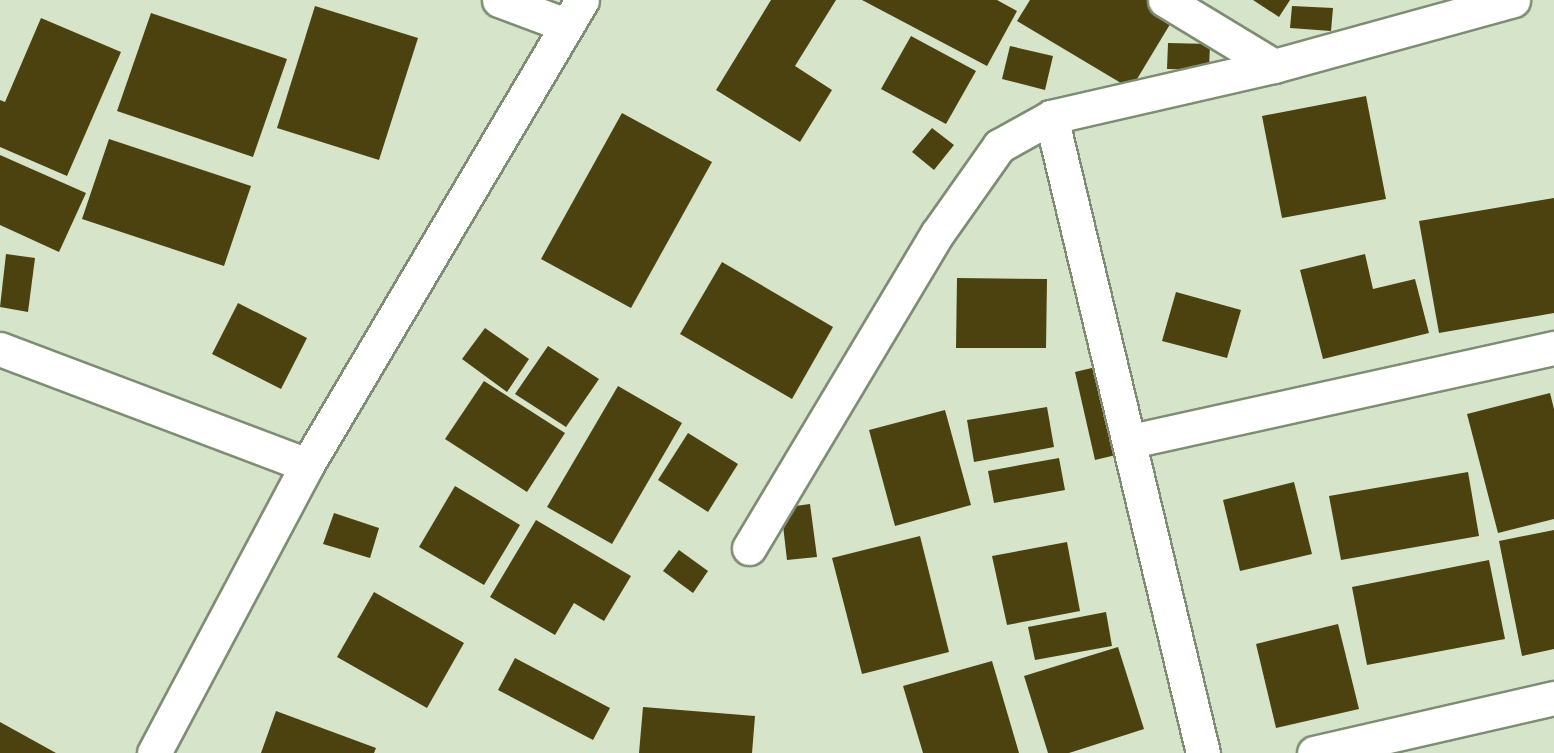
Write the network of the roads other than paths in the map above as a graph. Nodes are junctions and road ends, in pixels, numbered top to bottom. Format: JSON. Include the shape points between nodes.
{"nodes":[{"id":1,"x":499,"y":0,"type":"edge"},
{"id":2,"x":1165,"y":0,"type":"edge"},
{"id":3,"x":1514,"y":0,"type":"edge"},
{"id":4,"x":574,"y":13,"type":"edge"},
{"id":5,"x":1274,"y":66,"type":"junction"},
{"id":6,"x":1052,"y":117,"type":"junction"},
{"id":7,"x":1554,"y":348,"type":"edge"},
{"id":8,"x":0,"y":349,"type":"edge"},
{"id":9,"x":1131,"y":441,"type":"junction"},
{"id":10,"x":307,"y":465,"type":"junction"},
{"id":11,"x":749,"y":548,"type":"dead end"},
{"id":12,"x":1554,"y":698,"type":"edge"},
{"id":13,"x":154,"y":753,"type":"edge"},
{"id":14,"x":1203,"y":753,"type":"edge"},
{"id":15,"x":1314,"y":753,"type":"edge"}],
"edges":[{"from":1,"to":4,"type":"street"},
{"from":2,"to":5,"type":"street"},
{"from":3,"to":5,"type":"street"},
{"from":4,"to":10,"type":"street"},
{"from":5,"to":6,"type":"street"},
{"from":6,"to":9,"type":"street"},
{"from":6,"to":11,"type":"street","via":[[999,146],[937,234]]},
{"from":7,"to":9,"type":"street"},
{"from":8,"to":10,"type":"street"},
{"from":9,"to":14,"type":"street"},
{"from":10,"to":13,"type":"street"},
{"from":12,"to":15,"type":"street"}]}
